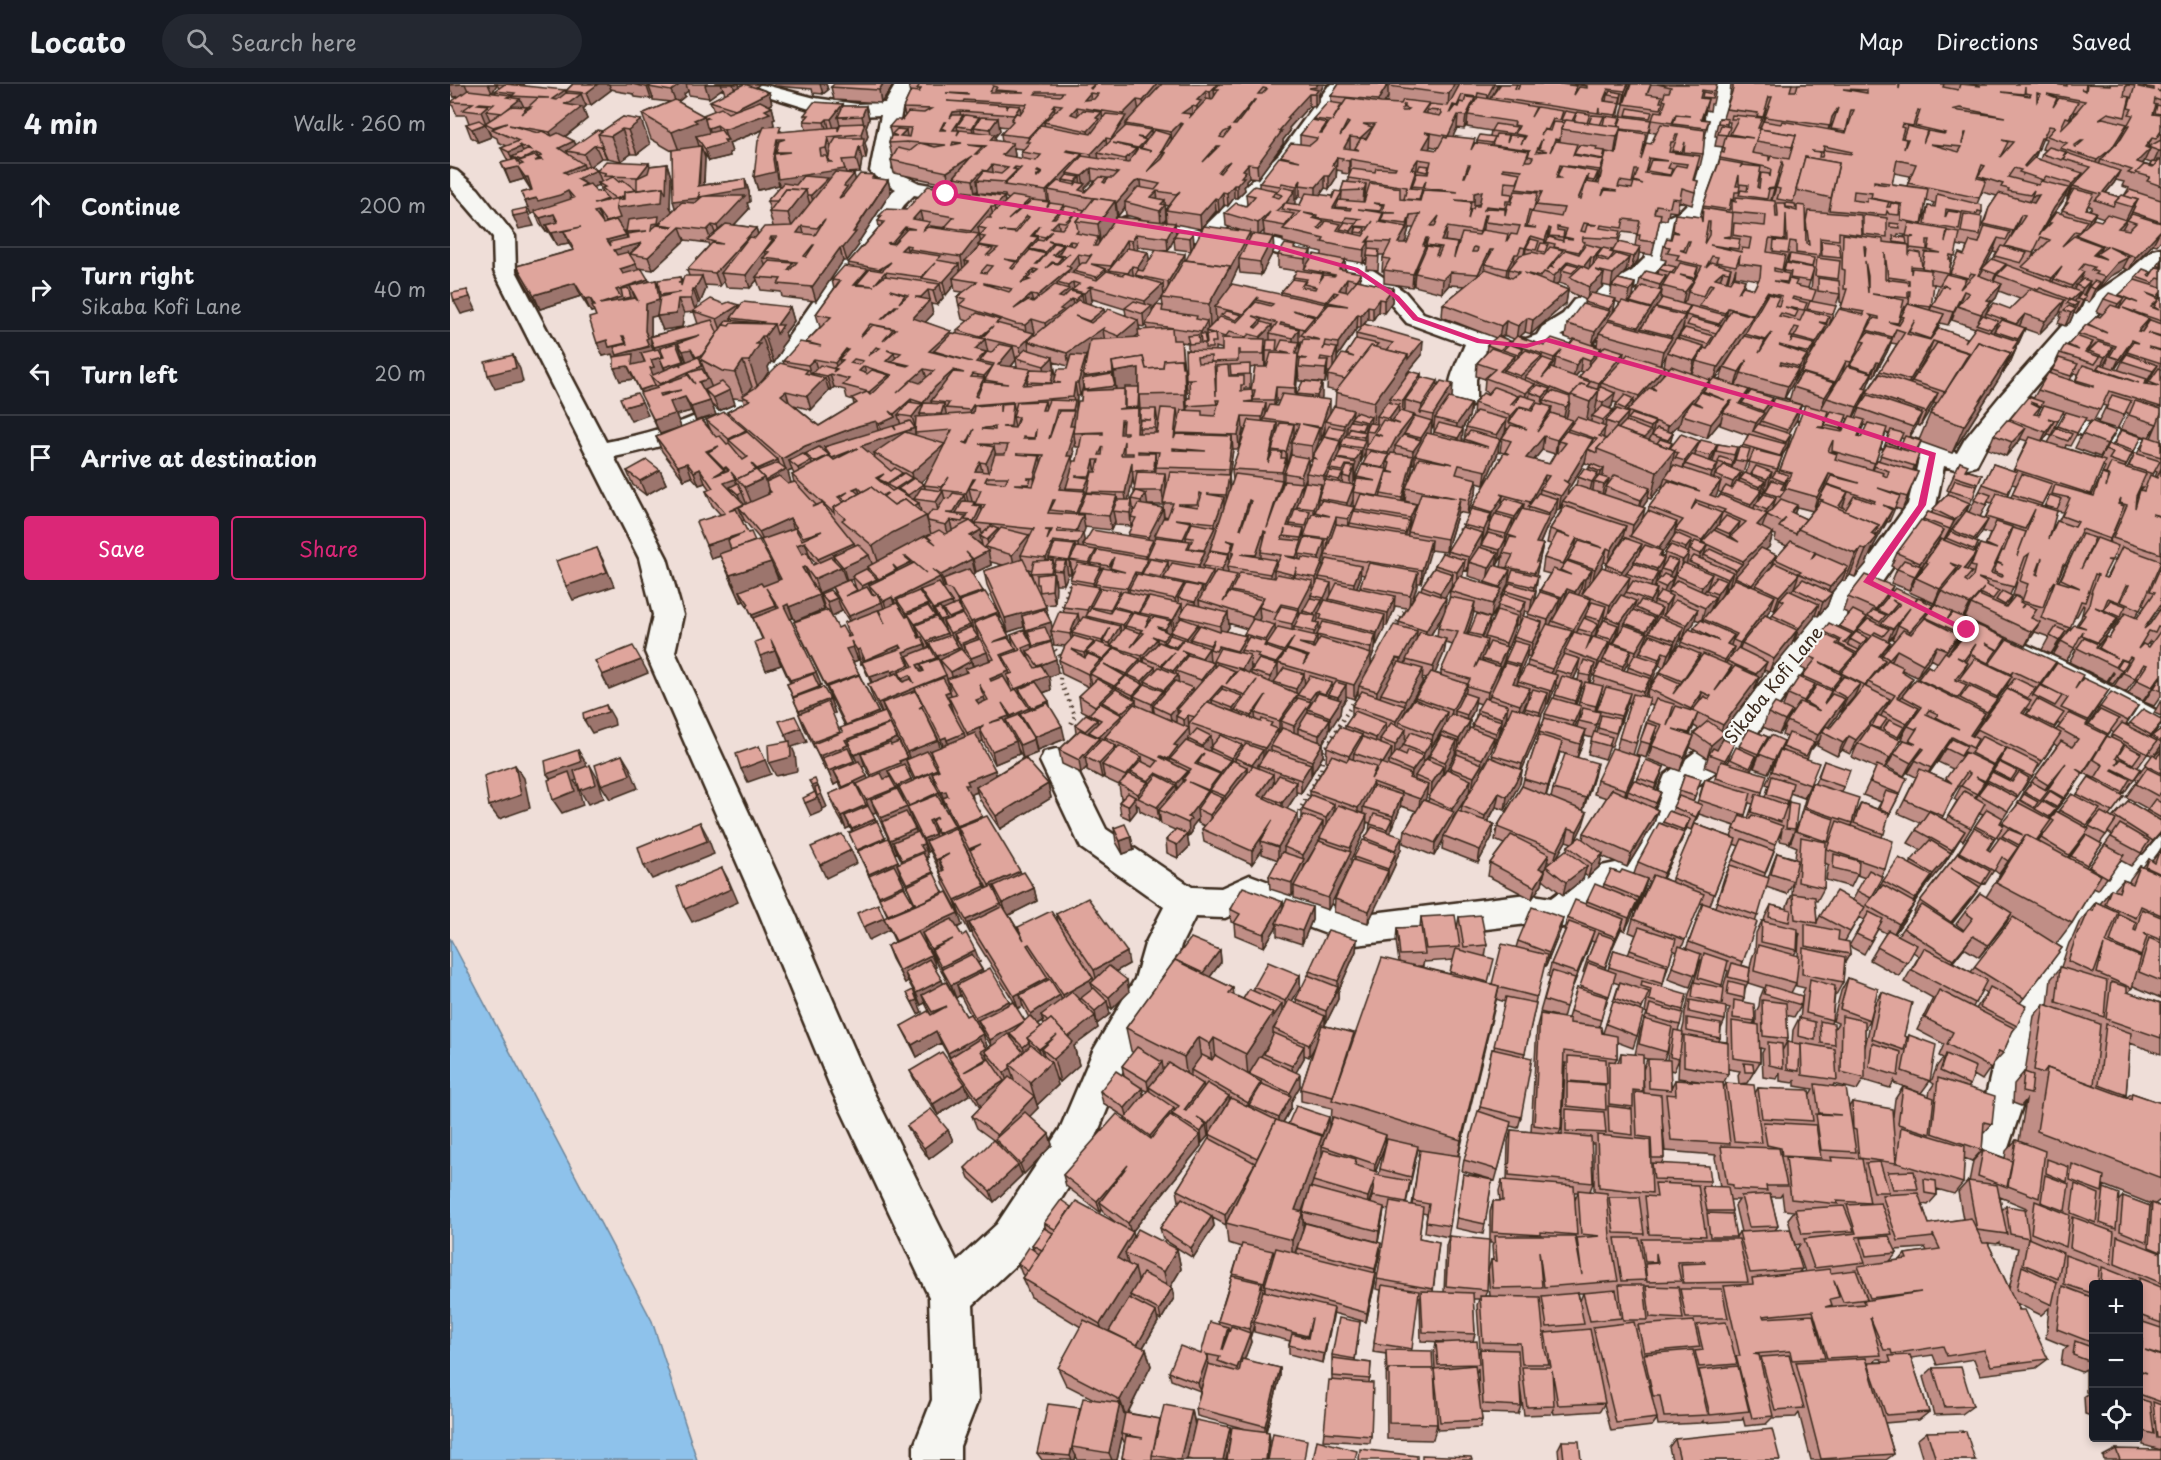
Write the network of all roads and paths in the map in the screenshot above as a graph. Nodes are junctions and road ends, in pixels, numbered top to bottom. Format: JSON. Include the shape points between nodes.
{"nodes":[{"id":1,"x":727,"y":84,"type":"edge"},
{"id":2,"x":906,"y":84,"type":"edge"},
{"id":3,"x":1340,"y":84,"type":"edge"},
{"id":4,"x":1726,"y":84,"type":"edge"},
{"id":5,"x":892,"y":109,"type":"junction"},
{"id":6,"x":450,"y":175,"type":"edge"},
{"id":7,"x":909,"y":188,"type":"junction"},
{"id":8,"x":985,"y":201,"type":"edge"},
{"id":9,"x":1106,"y":219,"type":"edge"},
{"id":10,"x":1208,"y":235,"type":"junction"},
{"id":11,"x":2161,"y":255,"type":"edge"},
{"id":12,"x":1546,"y":340,"type":"junction"},
{"id":13,"x":1479,"y":341,"type":"junction"},
{"id":14,"x":1615,"y":358,"type":"edge"},
{"id":15,"x":1739,"y":393,"type":"edge"},
{"id":16,"x":2010,"y":400,"type":"junction"},
{"id":17,"x":1463,"y":401,"type":"joint"},
{"id":18,"x":2161,"y":450,"type":"edge"},
{"id":19,"x":597,"y":452,"type":"junction"},
{"id":20,"x":1933,"y":455,"type":"junction"},
{"id":21,"x":1495,"y":474,"type":"edge"},
{"id":22,"x":1469,"y":519,"type":"edge"},
{"id":23,"x":1451,"y":547,"type":"edge"},
{"id":24,"x":1071,"y":577,"type":"edge"},
{"id":25,"x":1867,"y":582,"type":"junction"},
{"id":26,"x":1412,"y":609,"type":"edge"},
{"id":27,"x":1058,"y":623,"type":"edge"},
{"id":28,"x":1055,"y":634,"type":"edge"},
{"id":29,"x":1391,"y":634,"type":"edge"},
{"id":30,"x":1364,"y":683,"type":"edge"},
{"id":31,"x":2161,"y":727,"type":"edge"},
{"id":32,"x":1056,"y":761,"type":"joint"},
{"id":33,"x":1294,"y":822,"type":"edge"},
{"id":34,"x":2161,"y":844,"type":"edge"},
{"id":35,"x":1185,"y":902,"type":"junction"},
{"id":36,"x":1989,"y":1149,"type":"dead end"},
{"id":37,"x":951,"y":1296,"type":"junction"},
{"id":38,"x":938,"y":1460,"type":"edge"}],
"edges":[{"from":1,"to":5,"type":"street","via":[[813,104],[856,110]]},
{"from":2,"to":5,"type":"street"},
{"from":3,"to":10,"type":"street","via":[[1286,158]]},
{"from":4,"to":12,"type":"street","via":[[1717,101],[1709,170],[1700,202],[1687,216],[1669,225],[1654,261],[1640,276],[1582,305]]},
{"from":5,"to":7,"type":"street","via":[[880,171]]},
{"from":6,"to":19,"type":"street","via":[[504,236],[505,271]]},
{"from":7,"to":8,"type":"street"},
{"from":7,"to":19,"type":"street","via":[[896,200],[765,388],[747,403],[687,431]]},
{"from":9,"to":10,"type":"street"},
{"from":10,"to":13,"type":"street","via":[[1273,246],[1356,269],[1397,297],[1415,318]]},
{"from":11,"to":16,"type":"street","via":[[2092,306]]},
{"from":12,"to":13,"type":"street","via":[[1527,346]]},
{"from":12,"to":14,"type":"street"},
{"from":13,"to":17,"type":"street","via":[[1463,378]]},
{"from":15,"to":20,"type":"street"},
{"from":16,"to":18,"type":"street","via":[[2124,441]]},
{"from":16,"to":20,"type":"street","via":[[1974,445],[1967,460],[1959,462]]},
{"from":17,"to":21,"type":"path","via":[[1464,410],[1474,421],[1506,432]]},
{"from":19,"to":37,"type":"street","via":[[653,558],[668,615],[660,652],[853,1093]]},
{"from":20,"to":25,"type":"street","name":"Sikaba Kofi Lane","via":[[1922,505]]},
{"from":22,"to":23,"type":"path","via":[[1464,521]]},
{"from":24,"to":27,"type":"path"},
{"from":25,"to":31,"type":"street","via":[[2050,668]]},
{"from":25,"to":35,"type":"street","name":"Sikaba Kofi Lane","via":[[1855,584],[1735,739],[1677,784],[1668,811],[1626,877],[1604,878],[1556,914],[1527,909],[1356,930],[1250,890],[1225,903]]},
{"from":26,"to":29,"type":"path","via":[[1402,613]]},
{"from":28,"to":32,"type":"path","via":[[1052,645],[1061,658],[1059,681],[1075,715],[1070,724],[1071,741]]},
{"from":30,"to":33,"type":"path","via":[[1324,751],[1321,770]]},
{"from":32,"to":35,"type":"street","via":[[1094,838]]},
{"from":34,"to":36,"type":"street","via":[[2085,910],[2060,950],[2022,1023]]},
{"from":35,"to":37,"type":"street","via":[[1163,944],[1152,983],[1107,1063],[1075,1141],[1012,1239]]},
{"from":37,"to":38,"type":"street","via":[[955,1400],[937,1446]]}]}
